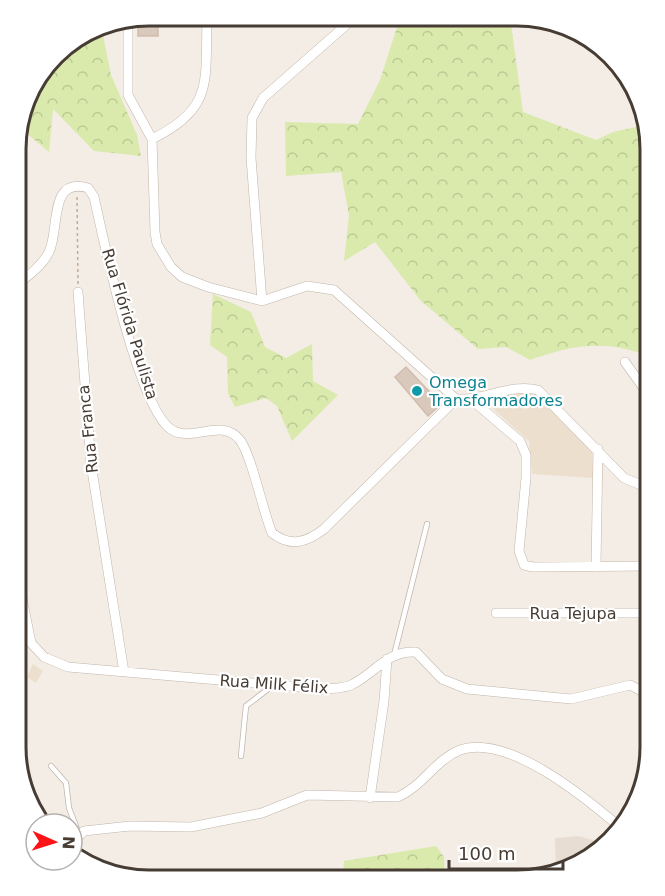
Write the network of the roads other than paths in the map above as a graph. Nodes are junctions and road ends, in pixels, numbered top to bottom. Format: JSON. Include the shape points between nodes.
{"nodes":[{"id":1,"x":207,"y":26,"type":"edge"},
{"id":2,"x":345,"y":26,"type":"edge"},
{"id":3,"x":128,"y":28,"type":"edge"},
{"id":4,"x":152,"y":139,"type":"junction"},
{"id":5,"x":26,"y":277,"type":"edge"},
{"id":6,"x":78,"y":292,"type":"road end"},
{"id":7,"x":262,"y":301,"type":"junction"},
{"id":8,"x":625,"y":362,"type":"dead end"},
{"id":9,"x":640,"y":382,"type":"edge"},
{"id":10,"x":456,"y":399,"type":"junction"},
{"id":11,"x":472,"y":400,"type":"junction"},
{"id":12,"x":598,"y":449,"type":"junction"},
{"id":13,"x":639,"y":483,"type":"edge"},
{"id":14,"x":427,"y":524,"type":"dead end"},
{"id":15,"x":639,"y":566,"type":"edge"},
{"id":16,"x":596,"y":567,"type":"junction"},
{"id":17,"x":496,"y":613,"type":"dead end"},
{"id":18,"x":639,"y":613,"type":"edge"},
{"id":19,"x":26,"y":622,"type":"edge"},
{"id":20,"x":391,"y":657,"type":"junction"},
{"id":21,"x":123,"y":672,"type":"junction"},
{"id":22,"x":272,"y":686,"type":"junction"},
{"id":23,"x":639,"y":690,"type":"edge"},
{"id":24,"x":241,"y":756,"type":"dead end"},
{"id":25,"x":51,"y":766,"type":"dead end"},
{"id":26,"x":370,"y":798,"type":"junction"},
{"id":27,"x":71,"y":812,"type":"edge"},
{"id":28,"x":614,"y":823,"type":"edge"},
{"id":29,"x":84,"y":833,"type":"edge"}],
"edges":[{"from":1,"to":4,"type":"street","via":[[200,102],[176,126]]},
{"from":2,"to":7,"type":"street","via":[[262,98],[252,118],[251,158]]},
{"from":3,"to":4,"type":"street","via":[[128,95]]},
{"from":4,"to":7,"type":"street","via":[[155,232],[164,258],[182,277],[230,295]]},
{"from":5,"to":10,"type":"street","name":"Rua Flórida Paulista","via":[[49,253],[60,201],[67,189],[78,185],[88,188],[94,197],[133,346],[157,413],[166,425],[183,435],[217,430],[231,432],[240,439],[264,515],[279,539],[297,543],[315,536]]},
{"from":6,"to":21,"type":"street","name":"Rua Franca","via":[[91,465]]},
{"from":7,"to":10,"type":"street","via":[[307,286],[334,290]]},
{"from":8,"to":9,"type":"street"},
{"from":10,"to":11,"type":"street"},
{"from":11,"to":12,"type":"street","via":[[517,388],[538,390]]},
{"from":11,"to":16,"type":"street","via":[[520,441],[526,455],[519,551],[524,565]]},
{"from":12,"to":13,"type":"street","via":[[624,478]]},
{"from":12,"to":16,"type":"street"},
{"from":14,"to":20,"type":"lane"},
{"from":15,"to":16,"type":"street"},
{"from":17,"to":18,"type":"street","name":"Rua Tejupa"},
{"from":19,"to":21,"type":"street","name":"Rua Milk Félix","via":[[37,651],[44,657],[68,667]]},
{"from":20,"to":22,"type":"street","name":"Rua Milk Félix","via":[[345,687]]},
{"from":20,"to":23,"type":"street","via":[[404,651],[416,652],[442,680],[467,689],[571,699],[630,686]]},
{"from":20,"to":26,"type":"street"},
{"from":21,"to":22,"type":"street","name":"Rua Milk Félix"},
{"from":22,"to":24,"type":"lane","via":[[246,706]]},
{"from":25,"to":27,"type":"lane","via":[[66,783]]},
{"from":26,"to":28,"type":"street","via":[[408,793],[445,759],[462,750],[492,751],[544,769]]},
{"from":26,"to":29,"type":"street","via":[[318,794],[251,816],[191,827],[130,826]]}]}
